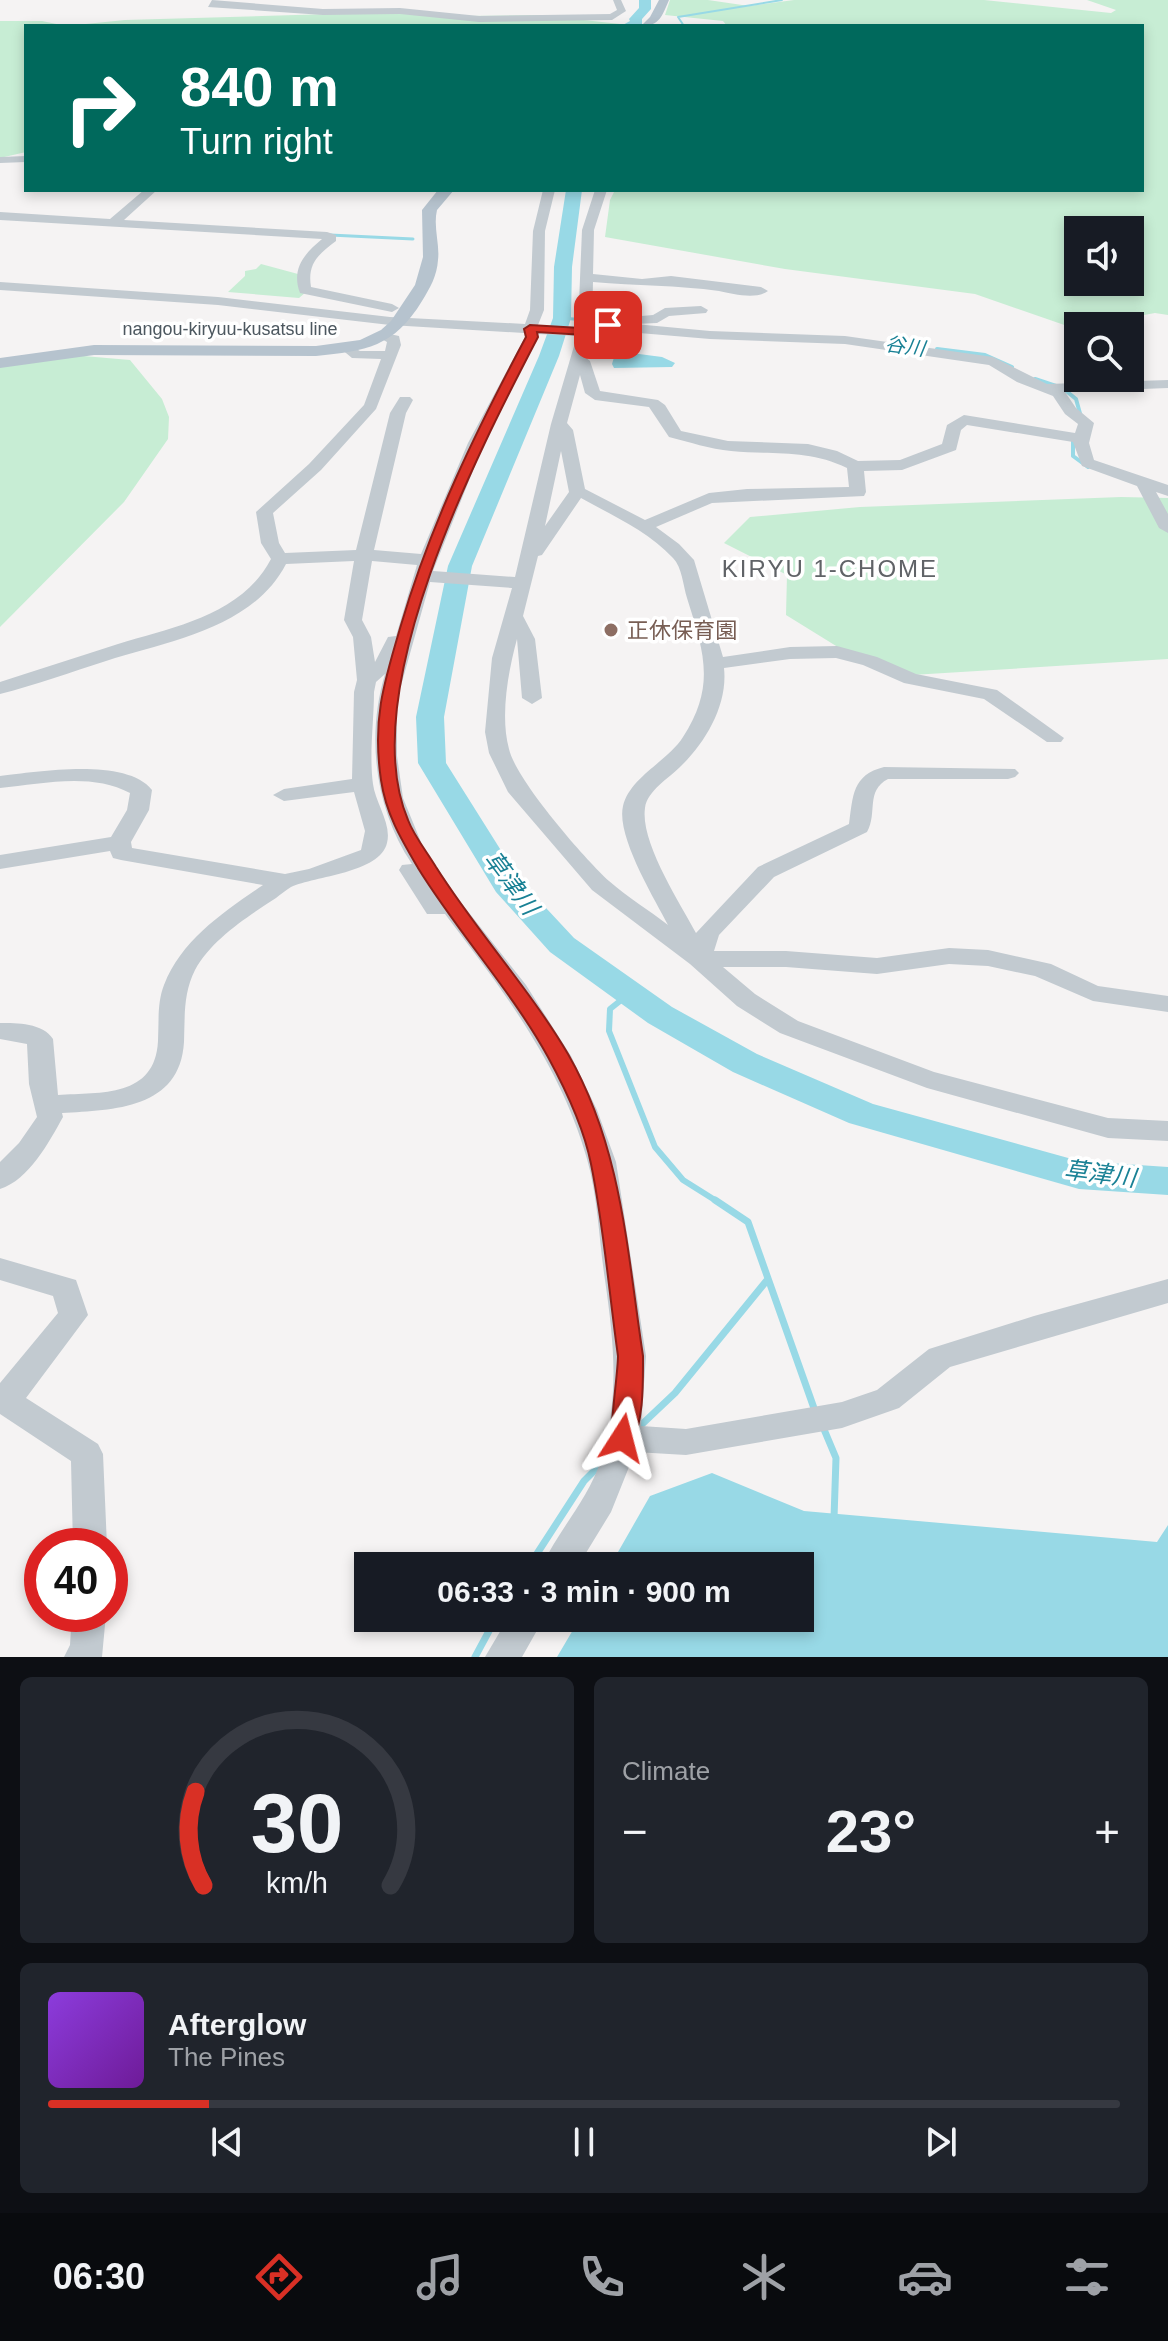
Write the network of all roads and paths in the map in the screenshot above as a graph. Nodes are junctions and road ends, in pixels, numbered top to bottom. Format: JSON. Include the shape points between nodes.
{"nodes":[{"id":1,"x":218,"y":0,"type":"edge"},
{"id":2,"x":617,"y":0,"type":"edge"},
{"id":3,"x":664,"y":0,"type":"edge"},
{"id":4,"x":548,"y":7,"type":"dead end"},
{"id":5,"x":607,"y":17,"type":"junction"},
{"id":6,"x":649,"y":24,"type":"edge"},
{"id":7,"x":24,"y":159,"type":"edge"},
{"id":8,"x":0,"y":160,"type":"edge"},
{"id":9,"x":149,"y":192,"type":"edge"},
{"id":10,"x":442,"y":192,"type":"edge"},
{"id":11,"x":549,"y":192,"type":"edge"},
{"id":12,"x":600,"y":192,"type":"edge"},
{"id":13,"x":0,"y":216,"type":"edge"},
{"id":14,"x":113,"y":223,"type":"junction"},
{"id":15,"x":586,"y":277,"type":"junction"},
{"id":16,"x":3,"y":288,"type":"edge"},
{"id":17,"x":761,"y":291,"type":"dead end"},
{"id":18,"x":701,"y":310,"type":"dead end"},
{"id":19,"x":406,"y":316,"type":"junction"},
{"id":20,"x":582,"y":325,"type":"junction"},
{"id":21,"x":534,"y":329,"type":"junction"},
{"id":22,"x":385,"y":337,"type":"junction"},
{"id":23,"x":347,"y":348,"type":"junction"},
{"id":24,"x":391,"y":355,"type":"junction"},
{"id":25,"x":577,"y":359,"type":"junction"},
{"id":26,"x":0,"y":363,"type":"edge"},
{"id":27,"x":1144,"y":383,"type":"edge"},
{"id":28,"x":1168,"y":384,"type":"edge"},
{"id":29,"x":1064,"y":386,"type":"edge"},
{"id":30,"x":1047,"y":388,"type":"junction"},
{"id":31,"x":371,"y":406,"type":"junction"},
{"id":32,"x":559,"y":424,"type":"junction"},
{"id":33,"x":1079,"y":438,"type":"junction"},
{"id":34,"x":855,"y":466,"type":"junction"},
{"id":35,"x":1145,"y":484,"type":"junction"},
{"id":36,"x":1168,"y":491,"type":"edge"},
{"id":37,"x":577,"y":492,"type":"junction"},
{"id":38,"x":642,"y":527,"type":"junction"},
{"id":39,"x":1168,"y":528,"type":"edge"},
{"id":40,"x":364,"y":555,"type":"junction"},
{"id":41,"x":280,"y":559,"type":"junction"},
{"id":42,"x":528,"y":562,"type":"junction"},
{"id":43,"x":429,"y":571,"type":"junction"},
{"id":44,"x":517,"y":582,"type":"junction"},
{"id":45,"x":512,"y":614,"type":"junction"},
{"id":46,"x":406,"y":636,"type":"junction"},
{"id":47,"x":713,"y":664,"type":"junction"},
{"id":48,"x":367,"y":680,"type":"junction"},
{"id":49,"x":0,"y":688,"type":"edge"},
{"id":50,"x":532,"y":698,"type":"dead end"},
{"id":51,"x":1054,"y":738,"type":"dead end"},
{"id":52,"x":1008,"y":773,"type":"dead end"},
{"id":53,"x":0,"y":782,"type":"edge"},
{"id":54,"x":362,"y":784,"type":"junction"},
{"id":55,"x":284,"y":795,"type":"dead end"},
{"id":56,"x":369,"y":811,"type":"junction"},
{"id":57,"x":120,"y":842,"type":"junction"},
{"id":58,"x":0,"y":862,"type":"edge"},
{"id":59,"x":285,"y":881,"type":"junction"},
{"id":60,"x":451,"y":905,"type":"junction"},
{"id":61,"x":699,"y":959,"type":"junction"},
{"id":62,"x":1168,"y":1004,"type":"edge"},
{"id":63,"x":0,"y":1031,"type":"edge"},
{"id":64,"x":47,"y":1105,"type":"junction"},
{"id":65,"x":1168,"y":1131,"type":"edge"},
{"id":66,"x":0,"y":1179,"type":"edge"},
{"id":67,"x":0,"y":1269,"type":"edge"},
{"id":68,"x":1168,"y":1291,"type":"edge"},
{"id":69,"x":622,"y":1438,"type":"junction"},
{"id":70,"x":89,"y":1528,"type":"edge"},
{"id":71,"x":567,"y":1552,"type":"edge"},
{"id":72,"x":88,"y":1632,"type":"edge"},
{"id":73,"x":518,"y":1632,"type":"edge"},
{"id":74,"x":82,"y":1657,"type":"edge"},
{"id":75,"x":503,"y":1657,"type":"edge"}],
"edges":[{"from":1,"to":5,"type":"street","via":[[211,5],[479,19]]},
{"from":2,"to":5,"type":"street","via":[[621,13]]},
{"from":3,"to":6,"type":"main road"},
{"from":4,"to":5,"type":"street","via":[[559,13]]},
{"from":7,"to":8,"type":"street"},
{"from":9,"to":14,"type":"street"},
{"from":10,"to":19,"type":"main road","name":"nangou-kiryuu-kusatsu line","via":[[427,214],[429,273]]},
{"from":11,"to":21,"type":"street","via":[[539,231]]},
{"from":12,"to":15,"type":"street","via":[[589,219]]},
{"from":13,"to":14,"type":"street"},
{"from":14,"to":19,"type":"street","via":[[327,236],[332,238],[306,260],[300,276],[305,290]]},
{"from":15,"to":17,"type":"street"},
{"from":15,"to":20,"type":"street"},
{"from":16,"to":19,"type":"street"},
{"from":18,"to":20,"type":"street"},
{"from":19,"to":21,"type":"street"},
{"from":19,"to":22,"type":"main road","name":"nangou-kiryuu-kusatsu line"},
{"from":20,"to":21,"type":"street"},
{"from":20,"to":25,"type":"street"},
{"from":20,"to":30,"type":"street","via":[[845,340],[993,361]]},
{"from":21,"to":43,"type":"street","via":[[476,443]]},
{"from":22,"to":23,"type":"main road","name":"nangou-kiryuu-kusatsu line"},
{"from":22,"to":24,"type":"street","via":[[394,339]]},
{"from":23,"to":24,"type":"street","via":[[357,355]]},
{"from":23,"to":26,"type":"main road","name":"nangou-kiryuu-kusatsu line","via":[[94,350]]},
{"from":24,"to":31,"type":"street"},
{"from":25,"to":32,"type":"street"},
{"from":25,"to":34,"type":"street","via":[[583,361],[593,393],[653,403],[675,434],[728,446],[808,449]]},
{"from":27,"to":28,"type":"street"},
{"from":29,"to":30,"type":"street"},
{"from":30,"to":33,"type":"street","via":[[1086,423]]},
{"from":31,"to":40,"type":"street","via":[[402,406]]},
{"from":31,"to":41,"type":"street","via":[[264,512],[270,543]]},
{"from":32,"to":37,"type":"street","via":[[565,430]]},
{"from":32,"to":42,"type":"street"},
{"from":33,"to":34,"type":"street","via":[[964,420],[953,428],[950,447],[902,465]]},
{"from":33,"to":35,"type":"street","via":[[1088,463]]},
{"from":34,"to":38,"type":"street","via":[[858,492],[709,498]]},
{"from":35,"to":36,"type":"street"},
{"from":35,"to":39,"type":"street"},
{"from":37,"to":38,"type":"street"},
{"from":37,"to":42,"type":"street"},
{"from":38,"to":47,"type":"street","via":[[686,561],[703,610]]},
{"from":40,"to":41,"type":"street"},
{"from":40,"to":43,"type":"street"},
{"from":40,"to":48,"type":"street","via":[[353,620],[362,637]]},
{"from":41,"to":49,"type":"street","via":[[272,577],[208,622]]},
{"from":42,"to":44,"type":"street"},
{"from":43,"to":44,"type":"street"},
{"from":43,"to":46,"type":"street"},
{"from":44,"to":45,"type":"street"},
{"from":45,"to":50,"type":"street","via":[[526,639]]},
{"from":45,"to":61,"type":"street","via":[[495,732],[516,787],[600,885]]},
{"from":46,"to":48,"type":"street","via":[[396,638],[383,665]]},
{"from":46,"to":60,"type":"street","via":[[387,700],[392,798],[412,847]]},
{"from":47,"to":51,"type":"street","via":[[837,652],[911,679],[990,694]]},
{"from":47,"to":61,"type":"street","via":[[715,690],[701,725],[678,760],[634,804],[633,819],[654,875]]},
{"from":48,"to":54,"type":"street"},
{"from":52,"to":61,"type":"street","via":[[884,773],[871,778],[861,791],[859,827],[766,872],[708,933]]},
{"from":53,"to":57,"type":"street","via":[[58,776],[131,783],[141,790],[138,810]]},
{"from":54,"to":55,"type":"street"},
{"from":54,"to":56,"type":"street"},
{"from":56,"to":59,"type":"street","via":[[376,843],[370,854]]},
{"from":56,"to":60,"type":"street","via":[[435,909]]},
{"from":57,"to":58,"type":"street"},
{"from":57,"to":59,"type":"street","via":[[121,853]]},
{"from":59,"to":64,"type":"street","via":[[215,931],[189,960],[175,987],[170,1058],[159,1081],[122,1098]]},
{"from":60,"to":69,"type":"street","via":[[517,991],[558,1056],[602,1162],[631,1356]]},
{"from":61,"to":62,"type":"street","via":[[877,966],[949,956],[988,958],[1042,970],[1093,993]]},
{"from":61,"to":65,"type":"street","via":[[746,1000],[789,1027],[859,1056],[1108,1128]]},
{"from":63,"to":64,"type":"street","via":[[40,1039]]},
{"from":64,"to":66,"type":"street","via":[[50,1117]]},
{"from":67,"to":70,"type":"street","via":[[66,1288],[73,1315],[10,1393],[10,1404],[87,1454]]},
{"from":68,"to":69,"type":"street","via":[[940,1358],[888,1399],[842,1415],[686,1442]]},
{"from":69,"to":71,"type":"street","via":[[610,1480]]},
{"from":72,"to":74,"type":"street"},
{"from":73,"to":75,"type":"street"}]}
